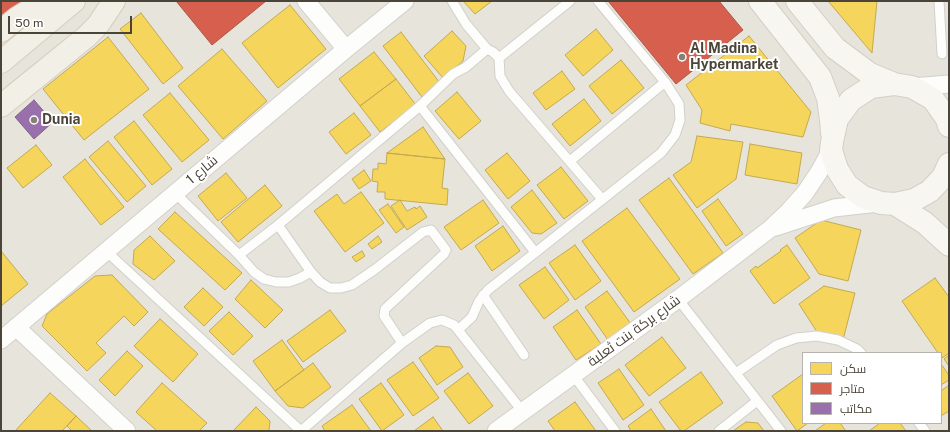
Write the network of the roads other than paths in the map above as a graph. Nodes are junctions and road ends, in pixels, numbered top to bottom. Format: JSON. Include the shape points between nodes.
{"nodes":[{"id":1,"x":45,"y":1,"type":"edge"},
{"id":2,"x":74,"y":1,"type":"edge"},
{"id":3,"x":112,"y":1,"type":"edge"},
{"id":4,"x":306,"y":1,"type":"edge"},
{"id":5,"x":405,"y":1,"type":"edge"},
{"id":6,"x":452,"y":1,"type":"edge"},
{"id":7,"x":570,"y":1,"type":"edge"},
{"id":8,"x":598,"y":1,"type":"edge"},
{"id":9,"x":760,"y":1,"type":"edge"},
{"id":10,"x":797,"y":1,"type":"edge"},
{"id":11,"x":939,"y":1,"type":"edge"},
{"id":12,"x":1,"y":31,"type":"edge"},
{"id":13,"x":346,"y":49,"type":"junction"},
{"id":14,"x":487,"y":49,"type":"junction"},
{"id":15,"x":942,"y":54,"type":"dead end"},
{"id":16,"x":499,"y":58,"type":"junction"},
{"id":17,"x":1,"y":62,"type":"edge"},
{"id":18,"x":666,"y":82,"type":"junction"},
{"id":19,"x":949,"y":84,"type":"edge"},
{"id":20,"x":903,"y":85,"type":"junction"},
{"id":21,"x":1,"y":88,"type":"edge"},
{"id":22,"x":1,"y":106,"type":"edge"},
{"id":23,"x":420,"y":106,"type":"junction"},
{"id":24,"x":949,"y":126,"type":"edge"},
{"id":25,"x":831,"y":146,"type":"junction"},
{"id":26,"x":570,"y":162,"type":"junction"},
{"id":27,"x":949,"y":164,"type":"edge"},
{"id":28,"x":175,"y":193,"type":"junction"},
{"id":29,"x":602,"y":199,"type":"junction"},
{"id":30,"x":888,"y":204,"type":"junction"},
{"id":31,"x":278,"y":225,"type":"junction"},
{"id":32,"x":770,"y":229,"type":"junction"},
{"id":33,"x":949,"y":245,"type":"edge"},
{"id":34,"x":106,"y":251,"type":"junction"},
{"id":35,"x":535,"y":252,"type":"junction"},
{"id":36,"x":239,"y":256,"type":"junction"},
{"id":37,"x":311,"y":272,"type":"junction"},
{"id":38,"x":483,"y":294,"type":"junction"},
{"id":39,"x":678,"y":299,"type":"junction"},
{"id":40,"x":16,"y":327,"type":"junction"},
{"id":41,"x":458,"y":330,"type":"junction"},
{"id":42,"x":1,"y":340,"type":"edge"},
{"id":43,"x":402,"y":343,"type":"junction"},
{"id":44,"x":860,"y":352,"type":"edge"},
{"id":45,"x":524,"y":355,"type":"dead end"},
{"id":46,"x":736,"y":373,"type":"junction"},
{"id":47,"x":574,"y":376,"type":"junction"},
{"id":48,"x":757,"y":401,"type":"junction"},
{"id":49,"x":523,"y":412,"type":"junction"},
{"id":50,"x":127,"y":431,"type":"edge"},
{"id":51,"x":496,"y":431,"type":"edge"},
{"id":52,"x":615,"y":431,"type":"edge"},
{"id":53,"x":719,"y":431,"type":"edge"},
{"id":54,"x":781,"y":431,"type":"edge"}],
"edges":[{"from":1,"to":12,"type":"main road","via":[[16,18]]},
{"from":2,"to":17,"type":"main road"},
{"from":3,"to":21,"type":"main road"},
{"from":3,"to":22,"type":"main road","via":[[98,25],[86,37]]},
{"from":4,"to":13,"type":"street"},
{"from":5,"to":13,"type":"street","name":"شارع 1"},
{"from":6,"to":14,"type":"lane","via":[[466,24]]},
{"from":7,"to":16,"type":"lane"},
{"from":8,"to":18,"type":"lane"},
{"from":9,"to":25,"type":"street","via":[[820,77],[832,120]]},
{"from":10,"to":20,"type":"street","via":[[835,48],[870,74]]},
{"from":11,"to":15,"type":"lane"},
{"from":13,"to":28,"type":"street","name":"شارع 1"},
{"from":14,"to":16,"type":"lane"},
{"from":14,"to":23,"type":"lane","via":[[448,79]]},
{"from":16,"to":26,"type":"lane","via":[[500,76],[504,84]]},
{"from":18,"to":26,"type":"lane"},
{"from":18,"to":29,"type":"lane","via":[[679,104],[680,120],[676,135],[661,153]]},
{"from":19,"to":20,"type":"street"},
{"from":20,"to":24,"type":"street","via":[[933,99]]},
{"from":20,"to":25,"type":"street","via":[[871,87],[850,100],[837,119]]},
{"from":23,"to":31,"type":"lane"},
{"from":23,"to":35,"type":"lane"},
{"from":25,"to":30,"type":"street","via":[[837,169],[848,185],[863,197]]},
{"from":25,"to":32,"type":"street","name":"شارع بركة بنت ثعلبة","via":[[819,172],[805,193]]},
{"from":26,"to":29,"type":"lane"},
{"from":27,"to":30,"type":"street","via":[[943,177],[930,191],[914,200]]},
{"from":28,"to":34,"type":"street","name":"شارع 1"},
{"from":28,"to":36,"type":"lane"},
{"from":29,"to":35,"type":"lane"},
{"from":30,"to":32,"type":"street","name":"شارع بركة بنت ثعلبة","via":[[834,208]]},
{"from":30,"to":33,"type":"street","via":[[925,223]]},
{"from":31,"to":36,"type":"lane"},
{"from":31,"to":37,"type":"lane"},
{"from":32,"to":39,"type":"street","name":"شارع بركة بنت ثعلبة"},
{"from":34,"to":40,"type":"street","name":"شارع 1"},
{"from":34,"to":43,"type":"lane","via":[[301,431]]},
{"from":35,"to":38,"type":"lane"},
{"from":36,"to":37,"type":"lane","via":[[254,272],[264,279],[276,282],[289,282]]},
{"from":37,"to":43,"type":"lane","via":[[330,288],[352,285],[423,232],[431,230],[446,250],[444,254],[385,309],[384,316]]},
{"from":38,"to":41,"type":"lane","via":[[472,317]]},
{"from":38,"to":45,"type":"lane"},
{"from":39,"to":46,"type":"lane"},
{"from":39,"to":47,"type":"street","name":"شارع بركة بنت ثعلبة"},
{"from":40,"to":42,"type":"street","name":"شارع 1"},
{"from":40,"to":50,"type":"street"},
{"from":41,"to":43,"type":"lane","via":[[448,322],[436,321]]},
{"from":41,"to":49,"type":"lane"},
{"from":44,"to":46,"type":"lane","via":[[838,340],[817,336],[796,338],[777,345]]},
{"from":46,"to":48,"type":"lane"},
{"from":47,"to":49,"type":"street","name":"شارع بركة بنت ثعلبة"},
{"from":47,"to":52,"type":"lane"},
{"from":48,"to":53,"type":"lane"},
{"from":48,"to":54,"type":"lane"},
{"from":49,"to":51,"type":"street","name":"شارع بركة بنت ثعلبة"}]}
